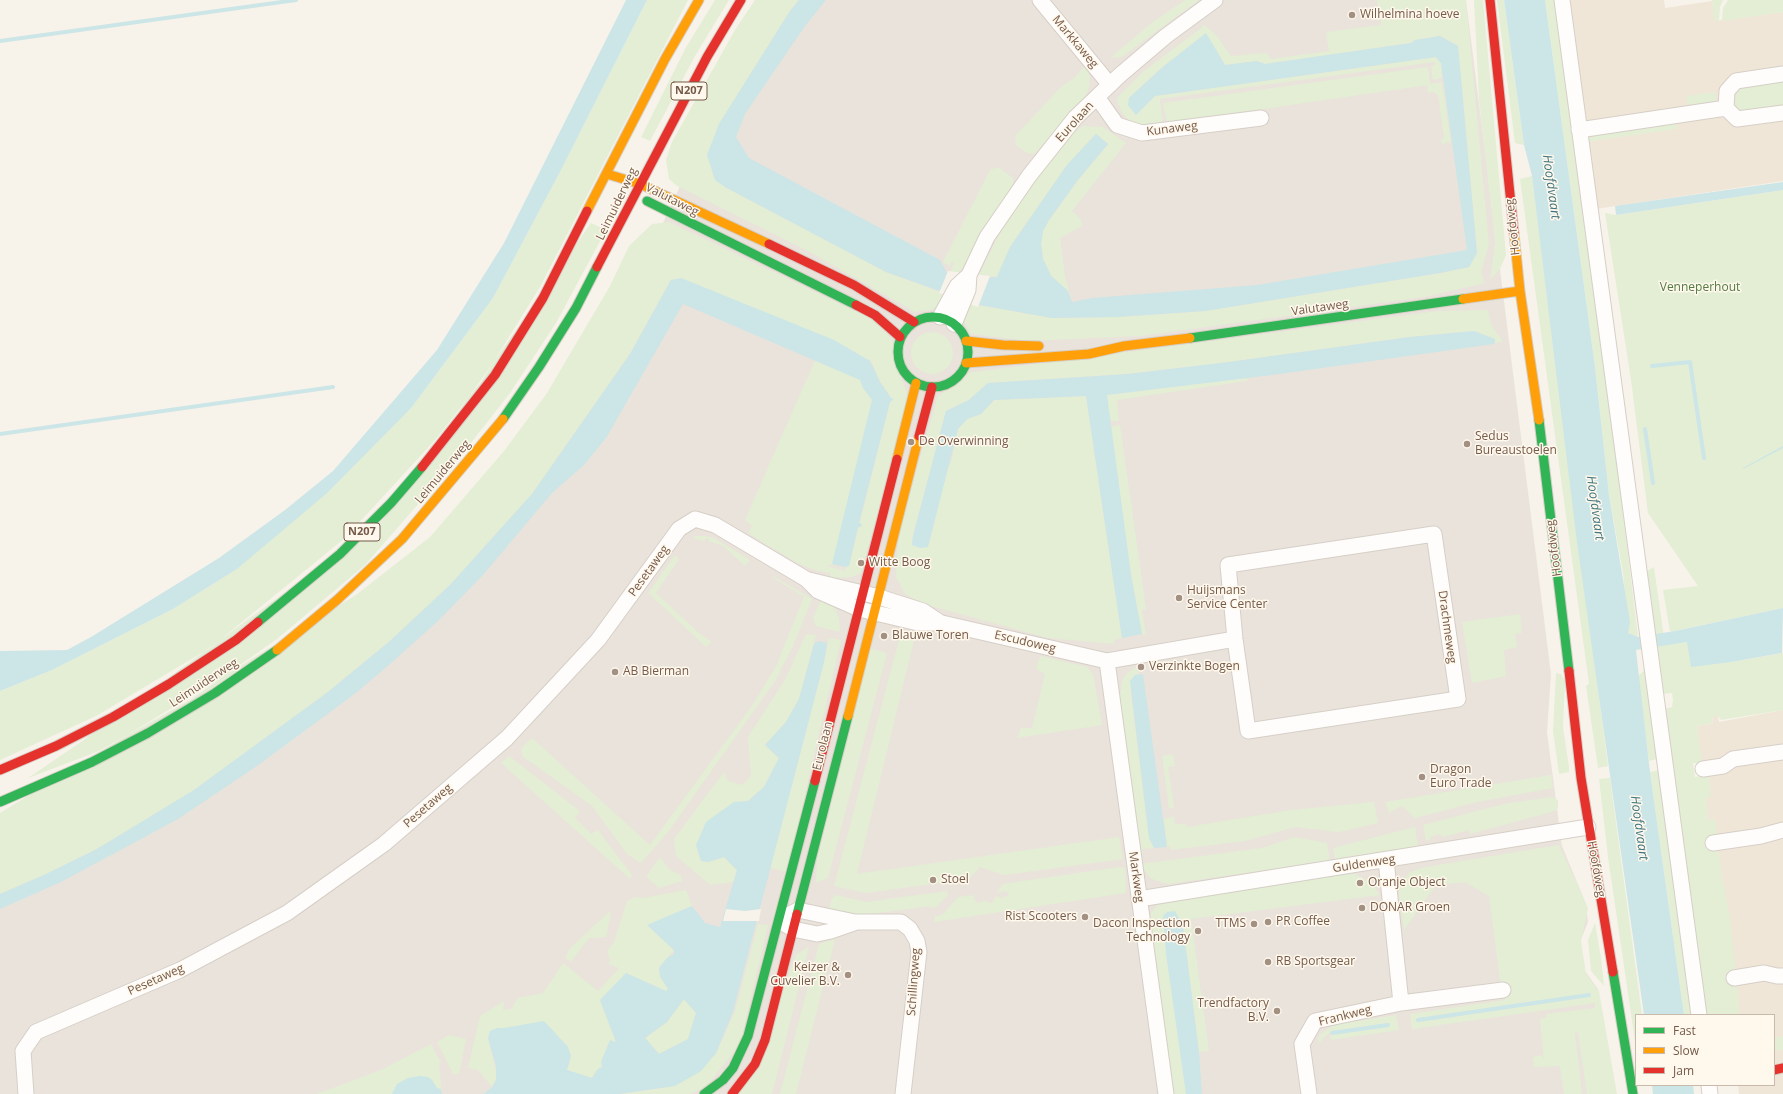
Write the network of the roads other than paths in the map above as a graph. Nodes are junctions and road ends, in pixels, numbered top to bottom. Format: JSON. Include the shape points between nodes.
{"nodes":[{"id":1,"x":699,"y":0,"type":"edge"},
{"id":2,"x":741,"y":0,"type":"edge"},
{"id":3,"x":1040,"y":0,"type":"edge"},
{"id":4,"x":1215,"y":0,"type":"edge"},
{"id":5,"x":1490,"y":0,"type":"edge"},
{"id":6,"x":1562,"y":0,"type":"edge"},
{"id":7,"x":1783,"y":74,"type":"edge"},
{"id":8,"x":1110,"y":85,"type":"junction"},
{"id":9,"x":1097,"y":98,"type":"junction"},
{"id":10,"x":1726,"y":108,"type":"junction"},
{"id":11,"x":1783,"y":113,"type":"edge"},
{"id":12,"x":1261,"y":118,"type":"dead end"},
{"id":13,"x":1579,"y":130,"type":"junction"},
{"id":14,"x":607,"y":174,"type":"junction"},
{"id":15,"x":640,"y":184,"type":"junction"},
{"id":16,"x":635,"y":195,"type":"junction"},
{"id":17,"x":1520,"y":291,"type":"junction"},
{"id":18,"x":956,"y":303,"type":"junction"},
{"id":19,"x":940,"y":317,"type":"junction"},
{"id":20,"x":914,"y":322,"type":"junction"},
{"id":21,"x":954,"y":324,"type":"junction"},
{"id":22,"x":900,"y":337,"type":"junction"},
{"id":23,"x":966,"y":341,"type":"junction"},
{"id":24,"x":1049,"y":346,"type":"dead end"},
{"id":25,"x":1063,"y":346,"type":"dead end"},
{"id":26,"x":1124,"y":346,"type":"junction"},
{"id":27,"x":966,"y":362,"type":"junction"},
{"id":28,"x":916,"y":383,"type":"junction"},
{"id":29,"x":932,"y":387,"type":"junction"},
{"id":30,"x":806,"y":579,"type":"junction"},
{"id":31,"x":864,"y":594,"type":"junction"},
{"id":32,"x":879,"y":598,"type":"junction"},
{"id":33,"x":860,"y":608,"type":"junction"},
{"id":34,"x":875,"y":612,"type":"junction"},
{"id":35,"x":942,"y":623,"type":"junction"},
{"id":36,"x":1235,"y":639,"type":"junction"},
{"id":37,"x":1107,"y":660,"type":"junction"},
{"id":38,"x":1783,"y":752,"type":"edge"},
{"id":39,"x":1703,"y":769,"type":"dead end"},
{"id":40,"x":0,"y":770,"type":"edge"},
{"id":41,"x":0,"y":802,"type":"edge"},
{"id":42,"x":1588,"y":827,"type":"junction"},
{"id":43,"x":1783,"y":830,"type":"edge"},
{"id":44,"x":1713,"y":843,"type":"dead end"},
{"id":45,"x":1386,"y":860,"type":"junction"},
{"id":46,"x":1139,"y":899,"type":"junction"},
{"id":47,"x":798,"y":910,"type":"junction"},
{"id":48,"x":779,"y":919,"type":"junction"},
{"id":49,"x":855,"y":922,"type":"junction"},
{"id":50,"x":793,"y":929,"type":"junction"},
{"id":51,"x":1783,"y":976,"type":"edge"},
{"id":52,"x":1734,"y":978,"type":"dead end"},
{"id":53,"x":1504,"y":990,"type":"dead end"},
{"id":54,"x":1401,"y":1003,"type":"junction"},
{"id":55,"x":1699,"y":1014,"type":"edge"},
{"id":56,"x":26,"y":1094,"type":"edge"},
{"id":57,"x":704,"y":1094,"type":"edge"},
{"id":58,"x":732,"y":1094,"type":"edge"},
{"id":59,"x":903,"y":1094,"type":"edge"},
{"id":60,"x":1166,"y":1094,"type":"edge"},
{"id":61,"x":1309,"y":1094,"type":"edge"},
{"id":62,"x":1633,"y":1094,"type":"edge"}],
"edges":[{"from":1,"to":14,"type":"main road","name":"Leimuiderweg","number":"N207","via":[[665,59]]},
{"from":2,"to":15,"type":"main road","name":"Leimuiderweg","number":"N207","via":[[707,57]]},
{"from":3,"to":8,"type":"street","name":"Markkaweg"},
{"from":4,"to":8,"type":"street","name":"Eurolaan","via":[[1166,36]]},
{"from":5,"to":17,"type":"main road","name":"Hoofdweg"},
{"from":6,"to":13,"type":"street"},
{"from":7,"to":10,"type":"street","via":[[1736,81],[1726,91]]},
{"from":8,"to":9,"type":"street","name":"Eurolaan"},
{"from":9,"to":12,"type":"street","name":"Kunaweg","via":[[1117,125],[1142,134]]},
{"from":9,"to":18,"type":"street","name":"Eurolaan","via":[[1076,118],[1029,176],[987,237],[970,272],[957,286]]},
{"from":10,"to":11,"type":"street","via":[[1736,119]]},
{"from":10,"to":13,"type":"street"},
{"from":13,"to":55,"type":"street"},
{"from":14,"to":15,"type":"main road","name":"Valutaweg"},
{"from":14,"to":16,"type":"main road","name":"Valutaweg"},
{"from":14,"to":40,"type":"main road","name":"Leimuiderweg","number":"N207","via":[[543,298],[494,375],[391,503],[340,554],[236,640],[169,684],[113,717],[56,746]]},
{"from":15,"to":16,"type":"main road","name":"Leimuiderweg","number":"N207"},
{"from":15,"to":20,"type":"main road","name":"Valutaweg","via":[[692,206],[854,285]]},
{"from":16,"to":22,"type":"main road","name":"Valutaweg","via":[[875,315]]},
{"from":16,"to":41,"type":"main road","name":"Leimuiderweg","number":"N207","via":[[576,308],[539,368],[496,429],[402,539],[364,577],[275,651],[215,693],[148,733],[92,762]]},
{"from":17,"to":26,"type":"main road","name":"Valutaweg"},
{"from":17,"to":42,"type":"main road","name":"Hoofdweg","via":[[1542,442]]},
{"from":18,"to":19,"type":"street","name":"Eurolaan"},
{"from":18,"to":21,"type":"street","name":"Eurolaan"},
{"from":19,"to":20,"type":"main road","via":[[927,317]]},
{"from":19,"to":21,"type":"main road"},
{"from":20,"to":22,"type":"main road"},
{"from":21,"to":23,"type":"main road"},
{"from":22,"to":28,"type":"main road","via":[[900,363],[908,377]]},
{"from":23,"to":24,"type":"main road"},
{"from":23,"to":27,"type":"main road"},
{"from":25,"to":26,"type":"main road","name":"Valutaweg","via":[[1103,343]]},
{"from":26,"to":27,"type":"main road","name":"Valutaweg","via":[[1089,354]]},
{"from":27,"to":29,"type":"main road","via":[[962,370],[949,382]]},
{"from":28,"to":29,"type":"main road"},
{"from":28,"to":31,"type":"main road","name":"Eurolaan"},
{"from":29,"to":32,"type":"main road","name":"Eurolaan"},
{"from":30,"to":31,"type":"street","name":"Pesetaweg"},
{"from":30,"to":33,"type":"street","name":"Pesetaweg","via":[[818,591]]},
{"from":30,"to":56,"type":"street","name":"Pesetaweg","via":[[715,525],[696,519],[679,529],[598,640],[507,738],[384,844],[287,913],[180,970],[36,1032],[23,1051]]},
{"from":31,"to":32,"type":"street","name":"Pesetaweg"},
{"from":31,"to":33,"type":"main road","name":"Eurolaan"},
{"from":32,"to":34,"type":"main road","name":"Eurolaan"},
{"from":32,"to":35,"type":"street","name":"Escudoweg","via":[[922,611]]},
{"from":33,"to":34,"type":"street","name":"Pesetaweg"},
{"from":33,"to":48,"type":"main road","name":"Eurolaan"},
{"from":34,"to":35,"type":"street","name":"Escudoweg","via":[[918,623]]},
{"from":34,"to":47,"type":"main road","name":"Eurolaan"},
{"from":35,"to":37,"type":"street","name":"Escudoweg"},
{"from":36,"to":36,"type":"street","name":"Drachmeweg","via":[[1228,565],[1434,534],[1458,699],[1248,730]]},
{"from":36,"to":37,"type":"street"},
{"from":37,"to":46,"type":"street","name":"Markweg"},
{"from":38,"to":39,"type":"street","via":[[1733,759],[1723,766]]},
{"from":42,"to":45,"type":"street","name":"Guldenweg"},
{"from":42,"to":62,"type":"main road","name":"Hoofdweg"},
{"from":43,"to":44,"type":"street"},
{"from":45,"to":46,"type":"street","name":"Guldenweg"},
{"from":45,"to":54,"type":"street"},
{"from":46,"to":60,"type":"street","name":"Markweg"},
{"from":47,"to":48,"type":"street"},
{"from":47,"to":49,"type":"street","name":"Schillingweg"},
{"from":47,"to":50,"type":"main road","name":"Eurolaan"},
{"from":48,"to":50,"type":"street","name":"Schillingweg"},
{"from":48,"to":57,"type":"main road","name":"Eurolaan","via":[[741,1055],[723,1080]]},
{"from":49,"to":50,"type":"street","name":"Schillingweg","via":[[817,934]]},
{"from":49,"to":59,"type":"street","name":"Schillingweg","via":[[901,922],[917,941],[919,952]]},
{"from":50,"to":58,"type":"main road","name":"Eurolaan","via":[[761,1052],[747,1077]]},
{"from":51,"to":52,"type":"street","via":[[1764,973]]},
{"from":53,"to":54,"type":"street","name":"Frankweg"},
{"from":54,"to":61,"type":"street","name":"Frankweg","via":[[1315,1021],[1302,1044]]}]}
